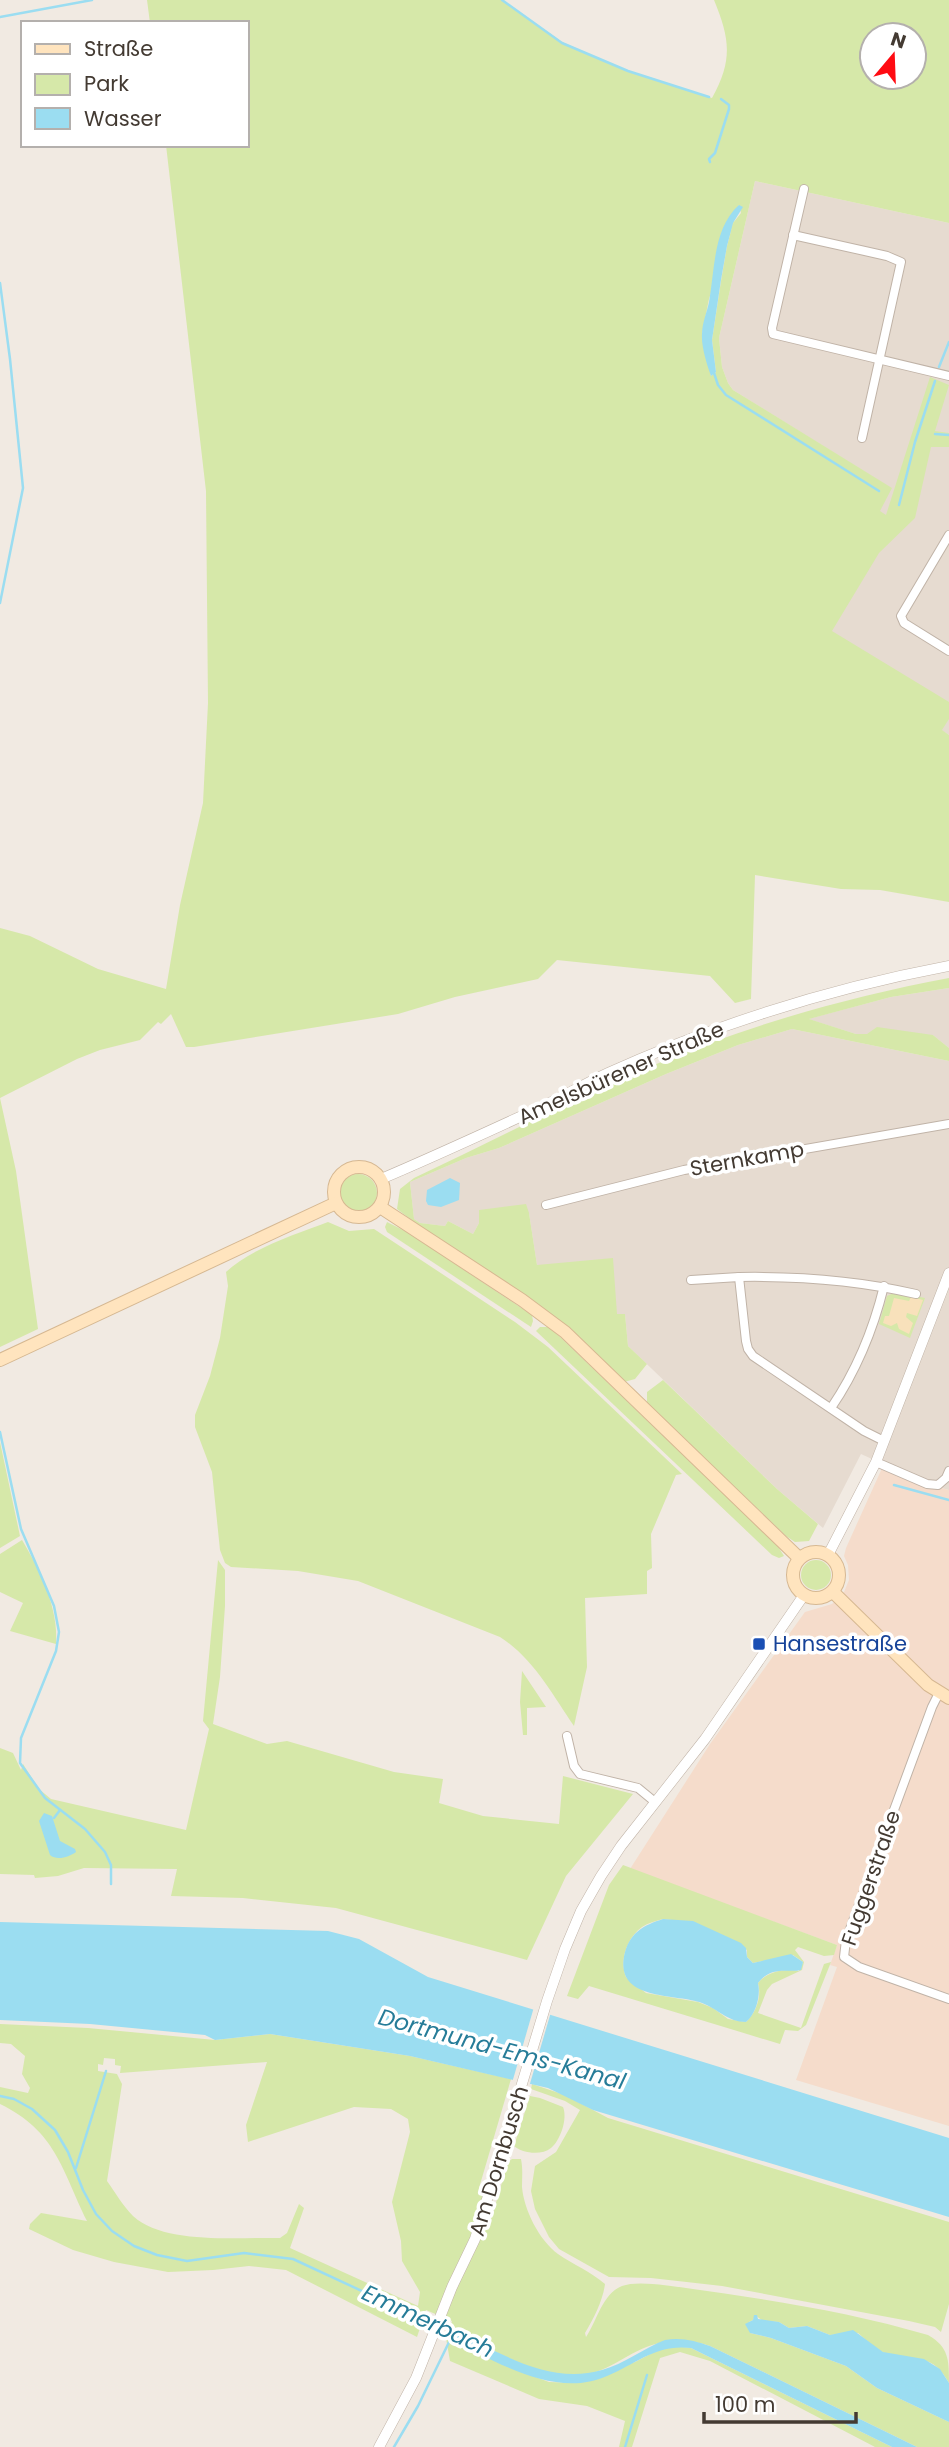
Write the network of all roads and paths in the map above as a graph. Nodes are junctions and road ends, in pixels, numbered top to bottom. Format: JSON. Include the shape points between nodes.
{"nodes":[{"id":1,"x":804,"y":189,"type":"dead end"},
{"id":2,"x":793,"y":235,"type":"junction"},
{"id":3,"x":880,"y":360,"type":"junction"},
{"id":4,"x":949,"y":376,"type":"edge"},
{"id":5,"x":862,"y":438,"type":"dead end"},
{"id":6,"x":949,"y":536,"type":"edge"},
{"id":7,"x":949,"y":651,"type":"edge"},
{"id":8,"x":949,"y":966,"type":"edge"},
{"id":9,"x":949,"y":1124,"type":"edge"},
{"id":10,"x":381,"y":1179,"type":"junction"},
{"id":11,"x":336,"y":1203,"type":"junction"},
{"id":12,"x":546,"y":1205,"type":"dead end"},
{"id":13,"x":380,"y":1207,"type":"junction"},
{"id":14,"x":949,"y":1273,"type":"edge"},
{"id":15,"x":739,"y":1277,"type":"junction"},
{"id":16,"x":691,"y":1280,"type":"dead end"},
{"id":17,"x":884,"y":1286,"type":"junction"},
{"id":18,"x":916,"y":1294,"type":"dead end"},
{"id":19,"x":0,"y":1360,"type":"edge"},
{"id":20,"x":831,"y":1408,"type":"junction"},
{"id":21,"x":884,"y":1441,"type":"junction"},
{"id":22,"x":876,"y":1462,"type":"junction"},
{"id":23,"x":949,"y":1471,"type":"edge"},
{"id":24,"x":828,"y":1555,"type":"junction"},
{"id":25,"x":799,"y":1559,"type":"junction"},
{"id":26,"x":833,"y":1592,"type":"junction"},
{"id":27,"x":804,"y":1595,"type":"junction"},
{"id":28,"x":944,"y":1695,"type":"edge"},
{"id":29,"x":567,"y":1736,"type":"dead end"},
{"id":30,"x":655,"y":1802,"type":"junction"},
{"id":31,"x":949,"y":1999,"type":"edge"},
{"id":32,"x":379,"y":2447,"type":"edge"}],
"edges":[{"from":1,"to":2,"type":"street"},
{"from":2,"to":3,"type":"street","via":[[773,334]]},
{"from":2,"to":3,"type":"street","via":[[901,262]]},
{"from":3,"to":4,"type":"street"},
{"from":3,"to":5,"type":"street"},
{"from":6,"to":7,"type":"street","via":[[901,616],[904,623]]},
{"from":8,"to":10,"type":"street","name":"Amelsbürener Straße","via":[[819,997],[698,1036]]},
{"from":9,"to":12,"type":"street","name":"Sternkamp","via":[[684,1170]]},
{"from":10,"to":11,"type":"main road","via":[[366,1168],[347,1170],[335,1184]]},
{"from":10,"to":13,"type":"main road","via":[[384,1194]]},
{"from":11,"to":13,"type":"main road","via":[[356,1218]]},
{"from":11,"to":19,"type":"main road"},
{"from":13,"to":25,"type":"main road","via":[[565,1332]]},
{"from":14,"to":21,"type":"street"},
{"from":15,"to":16,"type":"street"},
{"from":15,"to":17,"type":"street","via":[[817,1278]]},
{"from":15,"to":20,"type":"street","via":[[748,1349]]},
{"from":17,"to":18,"type":"street"},
{"from":17,"to":20,"type":"street","via":[[864,1351]]},
{"from":20,"to":21,"type":"street"},
{"from":21,"to":22,"type":"street"},
{"from":22,"to":23,"type":"street","via":[[927,1484],[938,1485]]},
{"from":22,"to":24,"type":"street"},
{"from":24,"to":25,"type":"main road","via":[[811,1552]]},
{"from":24,"to":26,"type":"main road","via":[[840,1573]]},
{"from":25,"to":27,"type":"main road","via":[[792,1575]]},
{"from":26,"to":27,"type":"main road","via":[[816,1599]]},
{"from":26,"to":28,"type":"main road"},
{"from":27,"to":30,"type":"street","name":"Am Dornbusch","via":[[705,1739]]},
{"from":28,"to":31,"type":"street","name":"Fuggerstraße","via":[[932,1707],[846,1940],[844,1957],[859,1967]]},
{"from":29,"to":30,"type":"street","via":[[580,1774],[638,1788]]},
{"from":30,"to":32,"type":"street","name":"Am Dornbusch","via":[[581,1911],[547,2001],[482,2220],[431,2343]]}]}
